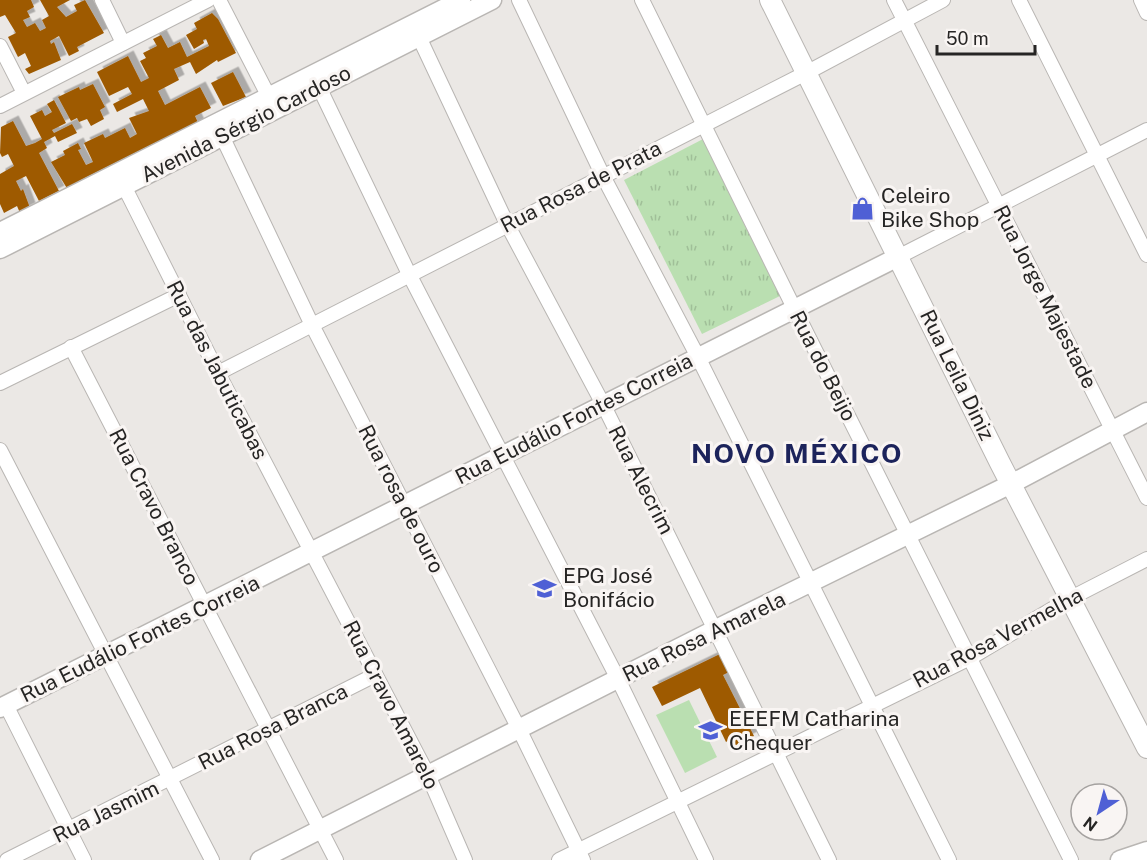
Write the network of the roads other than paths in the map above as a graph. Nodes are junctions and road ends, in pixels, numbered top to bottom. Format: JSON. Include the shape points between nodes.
{"nodes":[{"id":1,"x":102,"y":0,"type":"edge"},
{"id":2,"x":208,"y":0,"type":"edge"},
{"id":3,"x":219,"y":0,"type":"edge"},
{"id":4,"x":492,"y":0,"type":"edge"},
{"id":5,"x":519,"y":0,"type":"edge"},
{"id":6,"x":642,"y":0,"type":"edge"},
{"id":7,"x":770,"y":0,"type":"edge"},
{"id":8,"x":894,"y":0,"type":"edge"},
{"id":9,"x":943,"y":0,"type":"edge"},
{"id":10,"x":1019,"y":0,"type":"edge"},
{"id":11,"x":1141,"y":0,"type":"edge"},
{"id":12,"x":461,"y":5,"type":"edge"},
{"id":13,"x":1147,"y":13,"type":"edge"},
{"id":14,"x":904,"y":20,"type":"junction"},
{"id":15,"x":416,"y":30,"type":"junction"},
{"id":16,"x":123,"y":43,"type":"junction"},
{"id":17,"x":0,"y":46,"type":"edge"},
{"id":18,"x":808,"y":72,"type":"junction"},
{"id":19,"x":316,"y":81,"type":"junction"},
{"id":20,"x":24,"y":93,"type":"junction"},
{"id":21,"x":272,"y":103,"type":"junction"},
{"id":22,"x":0,"y":106,"type":"edge"},
{"id":23,"x":703,"y":125,"type":"junction"},
{"id":24,"x":219,"y":130,"type":"junction"},
{"id":25,"x":1147,"y":130,"type":"edge"},
{"id":26,"x":1097,"y":156,"type":"junction"},
{"id":27,"x":603,"y":176,"type":"junction"},
{"id":28,"x":121,"y":180,"type":"junction"},
{"id":29,"x":998,"y":204,"type":"junction"},
{"id":30,"x":507,"y":224,"type":"junction"},
{"id":31,"x":0,"y":244,"type":"edge"},
{"id":32,"x":1147,"y":255,"type":"edge"},
{"id":33,"x":898,"y":257,"type":"junction"},
{"id":34,"x":409,"y":274,"type":"junction"},
{"id":35,"x":179,"y":296,"type":"junction"},
{"id":36,"x":795,"y":310,"type":"junction"},
{"id":37,"x":311,"y":323,"type":"junction"},
{"id":38,"x":70,"y":347,"type":"junction"},
{"id":39,"x":698,"y":357,"type":"junction"},
{"id":40,"x":218,"y":373,"type":"junction"},
{"id":41,"x":0,"y":383,"type":"edge"},
{"id":42,"x":604,"y":406,"type":"junction"},
{"id":43,"x":1147,"y":412,"type":"edge"},
{"id":44,"x":1113,"y":430,"type":"junction"},
{"id":45,"x":0,"y":450,"type":"edge"},
{"id":46,"x":501,"y":456,"type":"junction"},
{"id":47,"x":1011,"y":484,"type":"junction"},
{"id":48,"x":1147,"y":498,"type":"edge"},
{"id":49,"x":405,"y":505,"type":"junction"},
{"id":50,"x":908,"y":536,"type":"junction"},
{"id":51,"x":312,"y":553,"type":"junction"},
{"id":52,"x":1147,"y":559,"type":"edge"},
{"id":53,"x":811,"y":584,"type":"junction"},
{"id":54,"x":1071,"y":598,"type":"junction"},
{"id":55,"x":206,"y":606,"type":"junction"},
{"id":56,"x":716,"y":629,"type":"junction"},
{"id":57,"x":105,"y":655,"type":"junction"},
{"id":58,"x":970,"y":657,"type":"junction"},
{"id":59,"x":375,"y":675,"type":"junction"},
{"id":60,"x":618,"y":680,"type":"junction"},
{"id":61,"x":871,"y":704,"type":"junction"},
{"id":62,"x":3,"y":707,"type":"edge"},
{"id":63,"x":270,"y":729,"type":"junction"},
{"id":64,"x":519,"y":729,"type":"junction"},
{"id":65,"x":1147,"y":748,"type":"edge"},
{"id":66,"x":776,"y":752,"type":"junction"},
{"id":67,"x":428,"y":775,"type":"junction"},
{"id":68,"x":172,"y":779,"type":"junction"},
{"id":69,"x":677,"y":800,"type":"junction"},
{"id":70,"x":69,"y":830,"type":"junction"},
{"id":71,"x":321,"y":830,"type":"junction"},
{"id":72,"x":1147,"y":851,"type":"edge"},
{"id":73,"x":580,"y":855,"type":"edge"},
{"id":74,"x":8,"y":860,"type":"edge"},
{"id":75,"x":84,"y":860,"type":"edge"},
{"id":76,"x":212,"y":860,"type":"edge"},
{"id":77,"x":260,"y":860,"type":"edge"},
{"id":78,"x":336,"y":860,"type":"edge"},
{"id":79,"x":465,"y":860,"type":"edge"},
{"id":80,"x":559,"y":860,"type":"edge"},
{"id":81,"x":706,"y":860,"type":"edge"},
{"id":82,"x":829,"y":860,"type":"edge"},
{"id":83,"x":949,"y":860,"type":"edge"},
{"id":84,"x":1071,"y":860,"type":"edge"},
{"id":85,"x":1120,"y":860,"type":"edge"}],
"edges":[{"from":1,"to":16,"type":"street"},
{"from":2,"to":16,"type":"street"},
{"from":3,"to":21,"type":"street"},
{"from":4,"to":12,"type":"street","name":"Avenida Sérgio Cardoso"},
{"from":5,"to":27,"type":"street"},
{"from":6,"to":23,"type":"street","name":"Rua do Beijo"},
{"from":7,"to":18,"type":"main road","name":"Rua Leila Diniz"},
{"from":8,"to":14,"type":"street","name":"Rua Jorge Majestade"},
{"from":9,"to":14,"type":"street","name":"Rua Rosa de Prata"},
{"from":10,"to":26,"type":"street"},
{"from":11,"to":13,"type":"street"},
{"from":12,"to":15,"type":"street","name":"Avenida Sérgio Cardoso"},
{"from":14,"to":18,"type":"street","name":"Rua Rosa de Prata"},
{"from":14,"to":29,"type":"street","name":"Rua Jorge Majestade"},
{"from":15,"to":19,"type":"street","name":"Avenida Sérgio Cardoso"},
{"from":15,"to":30,"type":"street","name":"Rua Alecrim"},
{"from":16,"to":20,"type":"street"},
{"from":17,"to":20,"type":"street"},
{"from":18,"to":23,"type":"street","name":"Rua Rosa de Prata"},
{"from":18,"to":33,"type":"main road","name":"Rua Leila Diniz"},
{"from":19,"to":21,"type":"street","name":"Avenida Sérgio Cardoso"},
{"from":19,"to":34,"type":"street"},
{"from":20,"to":22,"type":"street"},
{"from":21,"to":24,"type":"street","name":"Avenida Sérgio Cardoso"},
{"from":23,"to":27,"type":"street","name":"Rua Rosa de Prata"},
{"from":23,"to":36,"type":"street","name":"Rua do Beijo"},
{"from":24,"to":28,"type":"street","name":"Avenida Sérgio Cardoso"},
{"from":24,"to":37,"type":"street","name":"Rua rosa de ouro"},
{"from":25,"to":26,"type":"street","name":"Rua Eudálio Fontes Correia"},
{"from":26,"to":29,"type":"street","name":"Rua Eudálio Fontes Correia"},
{"from":26,"to":32,"type":"street"},
{"from":27,"to":30,"type":"street","name":"Rua Rosa de Prata"},
{"from":27,"to":39,"type":"street"},
{"from":28,"to":31,"type":"street","name":"Avenida Sérgio Cardoso"},
{"from":28,"to":35,"type":"street","name":"Rua das Jabuticabas"},
{"from":29,"to":33,"type":"street","name":"Rua Eudálio Fontes Correia"},
{"from":29,"to":44,"type":"street","name":"Rua Jorge Majestade"},
{"from":30,"to":34,"type":"street","name":"Rua Rosa de Prata"},
{"from":30,"to":42,"type":"street","name":"Rua Alecrim"},
{"from":33,"to":36,"type":"street","name":"Rua Eudálio Fontes Correia"},
{"from":33,"to":47,"type":"main road","name":"Rua Leila Diniz"},
{"from":34,"to":37,"type":"street","name":"Rua Rosa de Prata"},
{"from":34,"to":46,"type":"street"},
{"from":35,"to":38,"type":"street"},
{"from":35,"to":40,"type":"street","name":"Rua das Jabuticabas"},
{"from":36,"to":39,"type":"street","name":"Rua Eudálio Fontes Correia"},
{"from":36,"to":50,"type":"street","name":"Rua do Beijo"},
{"from":37,"to":40,"type":"street","name":"Rua Rosa de Prata"},
{"from":37,"to":49,"type":"street","name":"Rua rosa de ouro"},
{"from":38,"to":41,"type":"street"},
{"from":38,"to":55,"type":"street","name":"Rua Cravo Branco"},
{"from":39,"to":42,"type":"street","name":"Rua Eudálio Fontes Correia"},
{"from":39,"to":53,"type":"street"},
{"from":40,"to":51,"type":"street","name":"Rua das Jabuticabas"},
{"from":42,"to":46,"type":"street","name":"Rua Eudálio Fontes Correia"},
{"from":42,"to":56,"type":"street","name":"Rua Alecrim"},
{"from":43,"to":44,"type":"street","name":"Rua Rosa Amarela"},
{"from":44,"to":47,"type":"street","name":"Rua Rosa Amarela"},
{"from":44,"to":48,"type":"street","name":"Rua Jorge Majestade"},
{"from":45,"to":57,"type":"street"},
{"from":46,"to":49,"type":"street","name":"Rua Eudálio Fontes Correia"},
{"from":46,"to":60,"type":"street"},
{"from":47,"to":50,"type":"street","name":"Rua Rosa Amarela"},
{"from":47,"to":54,"type":"main road","name":"Rua Leila Diniz"},
{"from":49,"to":51,"type":"street","name":"Rua Eudálio Fontes Correia"},
{"from":49,"to":64,"type":"street","name":"Rua rosa de ouro"},
{"from":50,"to":53,"type":"street","name":"Rua Rosa Amarela"},
{"from":50,"to":58,"type":"street","name":"Rua do Beijo"},
{"from":51,"to":55,"type":"street","name":"Rua Eudálio Fontes Correia"},
{"from":51,"to":59,"type":"street","name":"Rua Cravo Amarelo"},
{"from":52,"to":54,"type":"street","name":"Rua Rosa Vermelha"},
{"from":53,"to":56,"type":"street","name":"Rua Rosa Amarela"},
{"from":53,"to":61,"type":"street"},
{"from":54,"to":58,"type":"street","name":"Rua Rosa Vermelha"},
{"from":54,"to":65,"type":"main road","name":"Rua Leila Diniz"},
{"from":55,"to":57,"type":"street","name":"Rua Eudálio Fontes Correia"},
{"from":55,"to":63,"type":"street","name":"Rua Cravo Branco"},
{"from":56,"to":60,"type":"street","name":"Rua Rosa Amarela"},
{"from":56,"to":66,"type":"street","name":"Rua Alecrim"},
{"from":57,"to":62,"type":"street","name":"Rua Eudálio Fontes Correia"},
{"from":57,"to":68,"type":"street"},
{"from":58,"to":61,"type":"street","name":"Rua Rosa Vermelha"},
{"from":58,"to":84,"type":"street","name":"Rua do Beijo"},
{"from":59,"to":63,"type":"street","name":"Rua Rosa Branca"},
{"from":59,"to":67,"type":"street","name":"Rua Cravo Amarelo"},
{"from":60,"to":64,"type":"street","name":"Rua Rosa Amarela"},
{"from":60,"to":69,"type":"street"},
{"from":61,"to":66,"type":"street","name":"Rua Rosa Vermelha"},
{"from":61,"to":83,"type":"street"},
{"from":62,"to":70,"type":"street"},
{"from":63,"to":68,"type":"street","name":"Rua Rosa Branca"},
{"from":63,"to":71,"type":"street","name":"Rua Cravo Branco"},
{"from":64,"to":67,"type":"street","name":"Rua Rosa Amarela"},
{"from":64,"to":73,"type":"street","name":"Rua rosa de ouro"},
{"from":66,"to":69,"type":"street","name":"Rua Rosa Vermelha"},
{"from":66,"to":82,"type":"street","name":"Rua Alecrim"},
{"from":67,"to":71,"type":"street","name":"Rua Rosa Amarela"},
{"from":67,"to":79,"type":"street","name":"Rua Cravo Amarelo"},
{"from":68,"to":70,"type":"street","name":"Rua Jasmim"},
{"from":68,"to":76,"type":"street"},
{"from":69,"to":73,"type":"street","name":"Rua Rosa Vermelha"},
{"from":69,"to":81,"type":"street"},
{"from":70,"to":74,"type":"street","name":"Rua Jasmim"},
{"from":70,"to":75,"type":"street"},
{"from":71,"to":77,"type":"street","name":"Rua Rosa Amarela"},
{"from":71,"to":78,"type":"street","name":"Rua Cravo Branco"},
{"from":72,"to":85,"type":"street"},
{"from":73,"to":80,"type":"street","name":"Rua Rosa Vermelha"}]}
